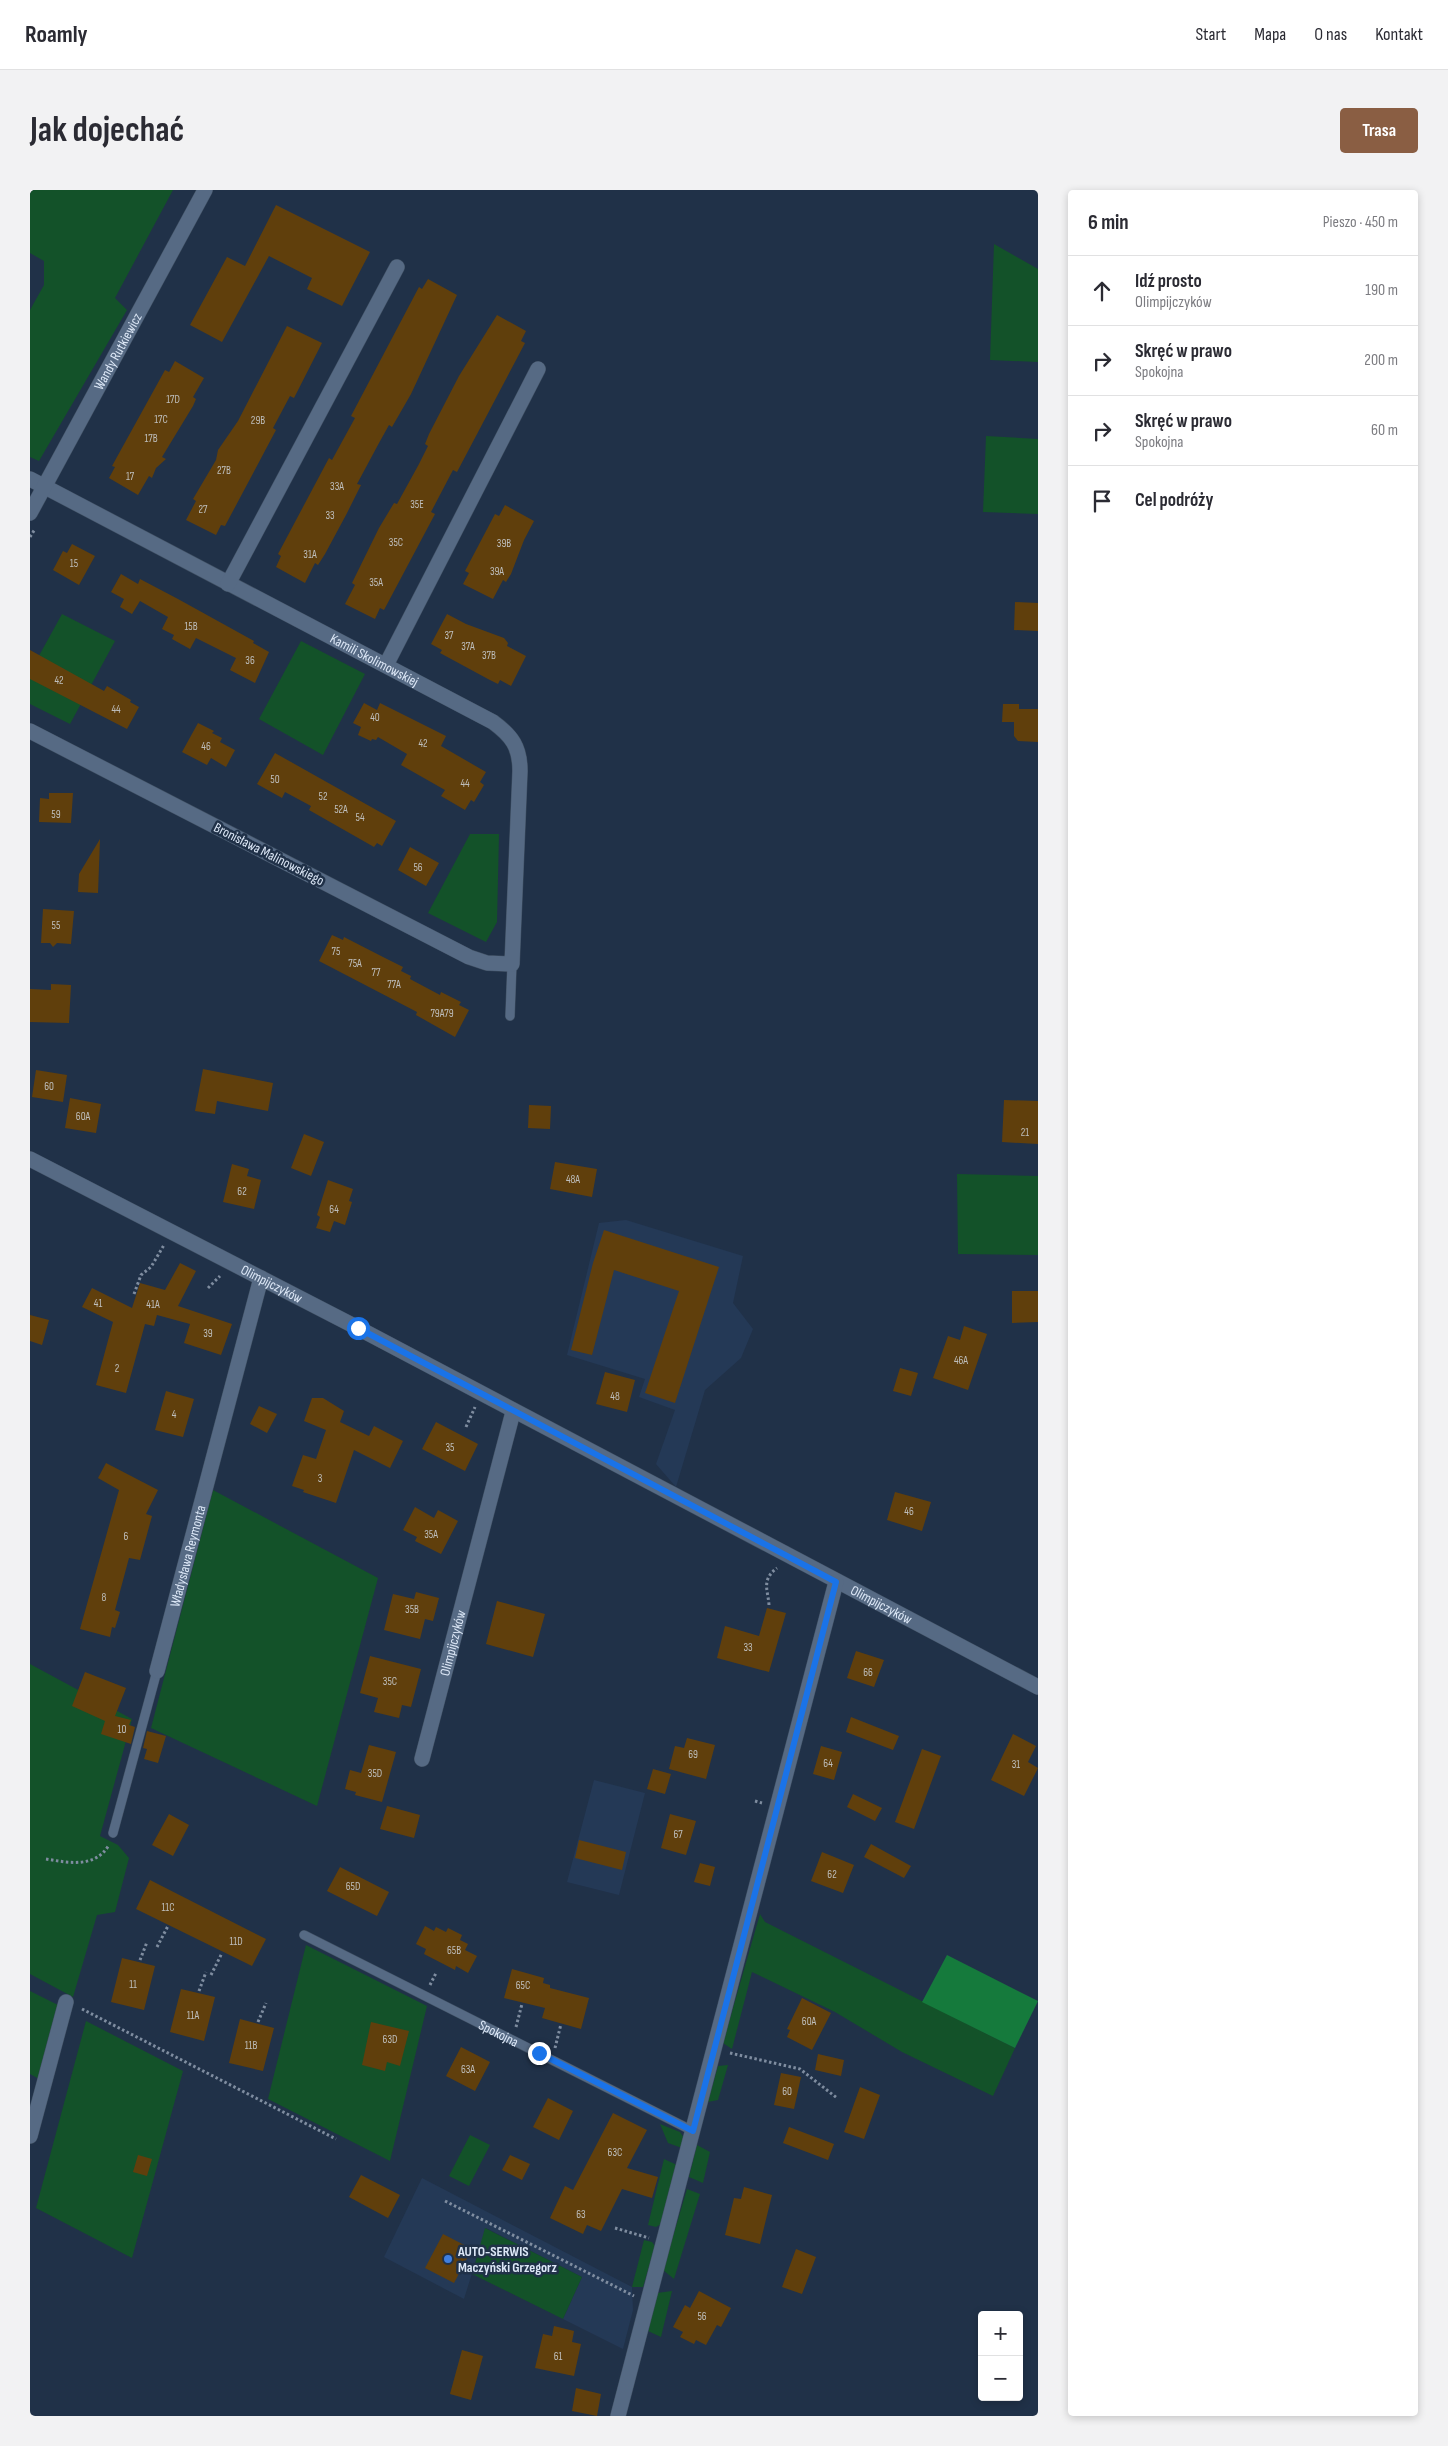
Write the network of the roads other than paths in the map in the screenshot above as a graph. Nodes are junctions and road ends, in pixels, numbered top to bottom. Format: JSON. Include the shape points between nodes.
{"nodes":[{"id":1,"x":205,"y":190,"type":"edge"},
{"id":2,"x":397,"y":267,"type":"dead end"},
{"id":3,"x":538,"y":369,"type":"dead end"},
{"id":4,"x":30,"y":480,"type":"edge"},
{"id":5,"x":44,"y":487,"type":"junction"},
{"id":6,"x":30,"y":513,"type":"edge"},
{"id":7,"x":228,"y":584,"type":"junction"},
{"id":8,"x":386,"y":665,"type":"junction"},
{"id":9,"x":30,"y":732,"type":"edge"},
{"id":10,"x":512,"y":964,"type":"junction"},
{"id":11,"x":510,"y":1016,"type":"dead end"},
{"id":12,"x":30,"y":1159,"type":"edge"},
{"id":13,"x":261,"y":1278,"type":"junction"},
{"id":14,"x":513,"y":1412,"type":"junction"},
{"id":15,"x":836,"y":1582,"type":"junction"},
{"id":16,"x":157,"y":1671,"type":"joint"},
{"id":17,"x":1038,"y":1687,"type":"edge"},
{"id":18,"x":422,"y":1758,"type":"dead end"},
{"id":19,"x":113,"y":1833,"type":"road end"},
{"id":20,"x":304,"y":1935,"type":"dead end"},
{"id":21,"x":71,"y":2004,"type":"road end"},
{"id":22,"x":693,"y":2131,"type":"junction"},
{"id":23,"x":30,"y":2136,"type":"edge"},
{"id":24,"x":618,"y":2416,"type":"edge"}],
"edges":[{"from":1,"to":5,"type":"street","name":"Wandy Rutkiewicz"},
{"from":2,"to":7,"type":"street"},
{"from":3,"to":8,"type":"street"},
{"from":4,"to":5,"type":"street","name":"Kamili Skolimowskiej"},
{"from":5,"to":6,"type":"street","name":"Wandy Rutkiewicz"},
{"from":5,"to":7,"type":"street","name":"Kamili Skolimowskiej"},
{"from":7,"to":8,"type":"street","name":"Kamili Skolimowskiej"},
{"from":8,"to":10,"type":"street","name":"Kamili Skolimowskiej","via":[[493,722],[514,739],[519,750]]},
{"from":9,"to":10,"type":"street","name":"Bronisława Malinowskiego","via":[[469,957],[487,963]]},
{"from":10,"to":11,"type":"lane"},
{"from":12,"to":13,"type":"street","name":"Olimpijczyków"},
{"from":13,"to":14,"type":"street","name":"Olimpijczyków"},
{"from":13,"to":16,"type":"street","name":"Władysława Reymonta"},
{"from":14,"to":15,"type":"street","name":"Olimpijczyków"},
{"from":14,"to":18,"type":"street","name":"Olimpijczyków"},
{"from":15,"to":17,"type":"street","name":"Olimpijczyków"},
{"from":15,"to":22,"type":"street"},
{"from":16,"to":19,"type":"lane","name":"Władysława Reymonta"},
{"from":20,"to":22,"type":"lane","name":"Spokojna"},
{"from":21,"to":23,"type":"street"},
{"from":22,"to":24,"type":"street"}]}
